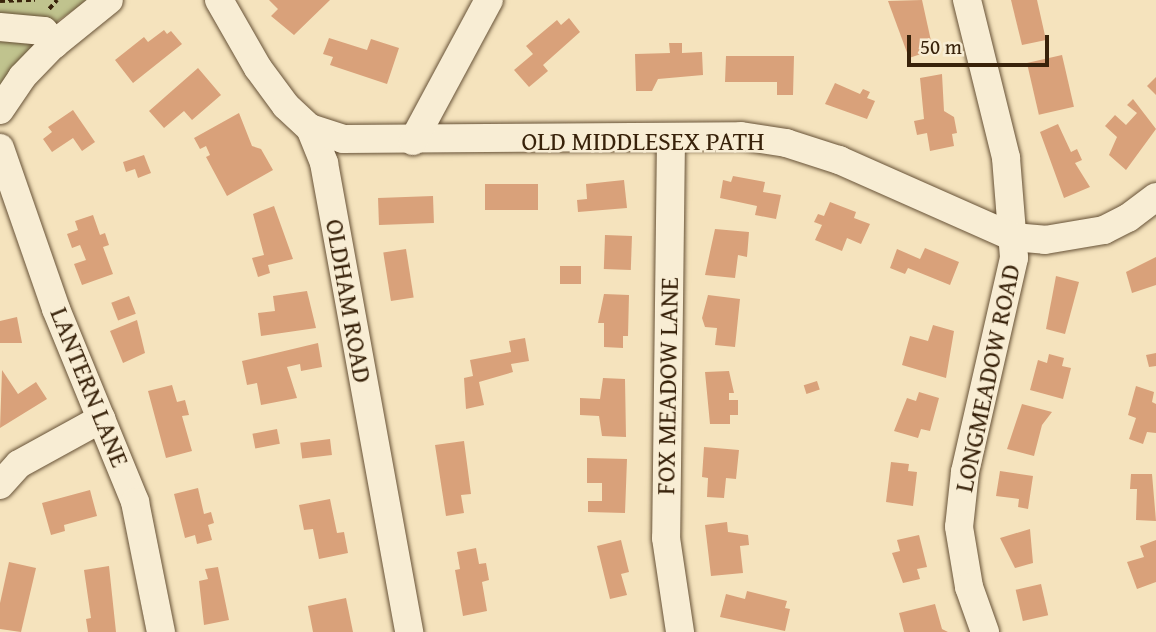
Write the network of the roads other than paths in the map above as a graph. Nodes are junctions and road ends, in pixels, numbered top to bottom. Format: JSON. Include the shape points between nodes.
{"nodes":[{"id":1,"x":109,"y":0,"type":"edge"},
{"id":2,"x":219,"y":0,"type":"edge"},
{"id":3,"x":489,"y":0,"type":"edge"},
{"id":4,"x":967,"y":0,"type":"edge"},
{"id":5,"x":0,"y":27,"type":"edge"},
{"id":6,"x":55,"y":44,"type":"junction"},
{"id":7,"x":0,"y":110,"type":"edge"},
{"id":8,"x":310,"y":128,"type":"junction"},
{"id":9,"x":671,"y":139,"type":"junction"},
{"id":10,"x":413,"y":141,"type":"junction"},
{"id":11,"x":0,"y":148,"type":"edge"},
{"id":12,"x":1156,"y":197,"type":"edge"},
{"id":13,"x":1013,"y":237,"type":"junction"},
{"id":14,"x":101,"y":419,"type":"junction"},
{"id":15,"x":0,"y":485,"type":"edge"},
{"id":16,"x":161,"y":632,"type":"edge"},
{"id":17,"x":408,"y":632,"type":"edge"},
{"id":18,"x":680,"y":632,"type":"edge"},
{"id":19,"x":985,"y":632,"type":"edge"}],
"edges":[{"from":1,"to":6,"type":"street"},
{"from":2,"to":8,"type":"street","name":"OLDHAM ROAD","via":[[258,68],[286,106]]},
{"from":3,"to":10,"type":"street"},
{"from":4,"to":13,"type":"street","name":"LONGMEADOW ROAD","via":[[1006,158]]},
{"from":5,"to":6,"type":"street","via":[[44,31]]},
{"from":6,"to":7,"type":"street","via":[[22,77]]},
{"from":8,"to":10,"type":"street","name":"OLD MIDDLESEX PATH","via":[[343,139]]},
{"from":8,"to":17,"type":"street","name":"OLDHAM ROAD","via":[[324,163]]},
{"from":9,"to":10,"type":"street","name":"OLD MIDDLESEX PATH"},
{"from":9,"to":13,"type":"street","name":"OLD MIDDLESEX PATH","via":[[741,136],[786,142],[839,160]]},
{"from":9,"to":18,"type":"street","name":"FOX MEADOW LANE","via":[[666,538]]},
{"from":11,"to":14,"type":"street","name":"LANTERN LANE"},
{"from":12,"to":13,"type":"street","name":"OLD MIDDLESEX PATH","via":[[1128,219],[1076,238]]},
{"from":13,"to":19,"type":"street","name":"LONGMEADOW ROAD","via":[[1007,297],[965,472],[958,527],[969,587]]},
{"from":14,"to":15,"type":"street","via":[[19,464]]},
{"from":14,"to":16,"type":"street","name":"LANTERN LANE","via":[[135,502]]}]}
